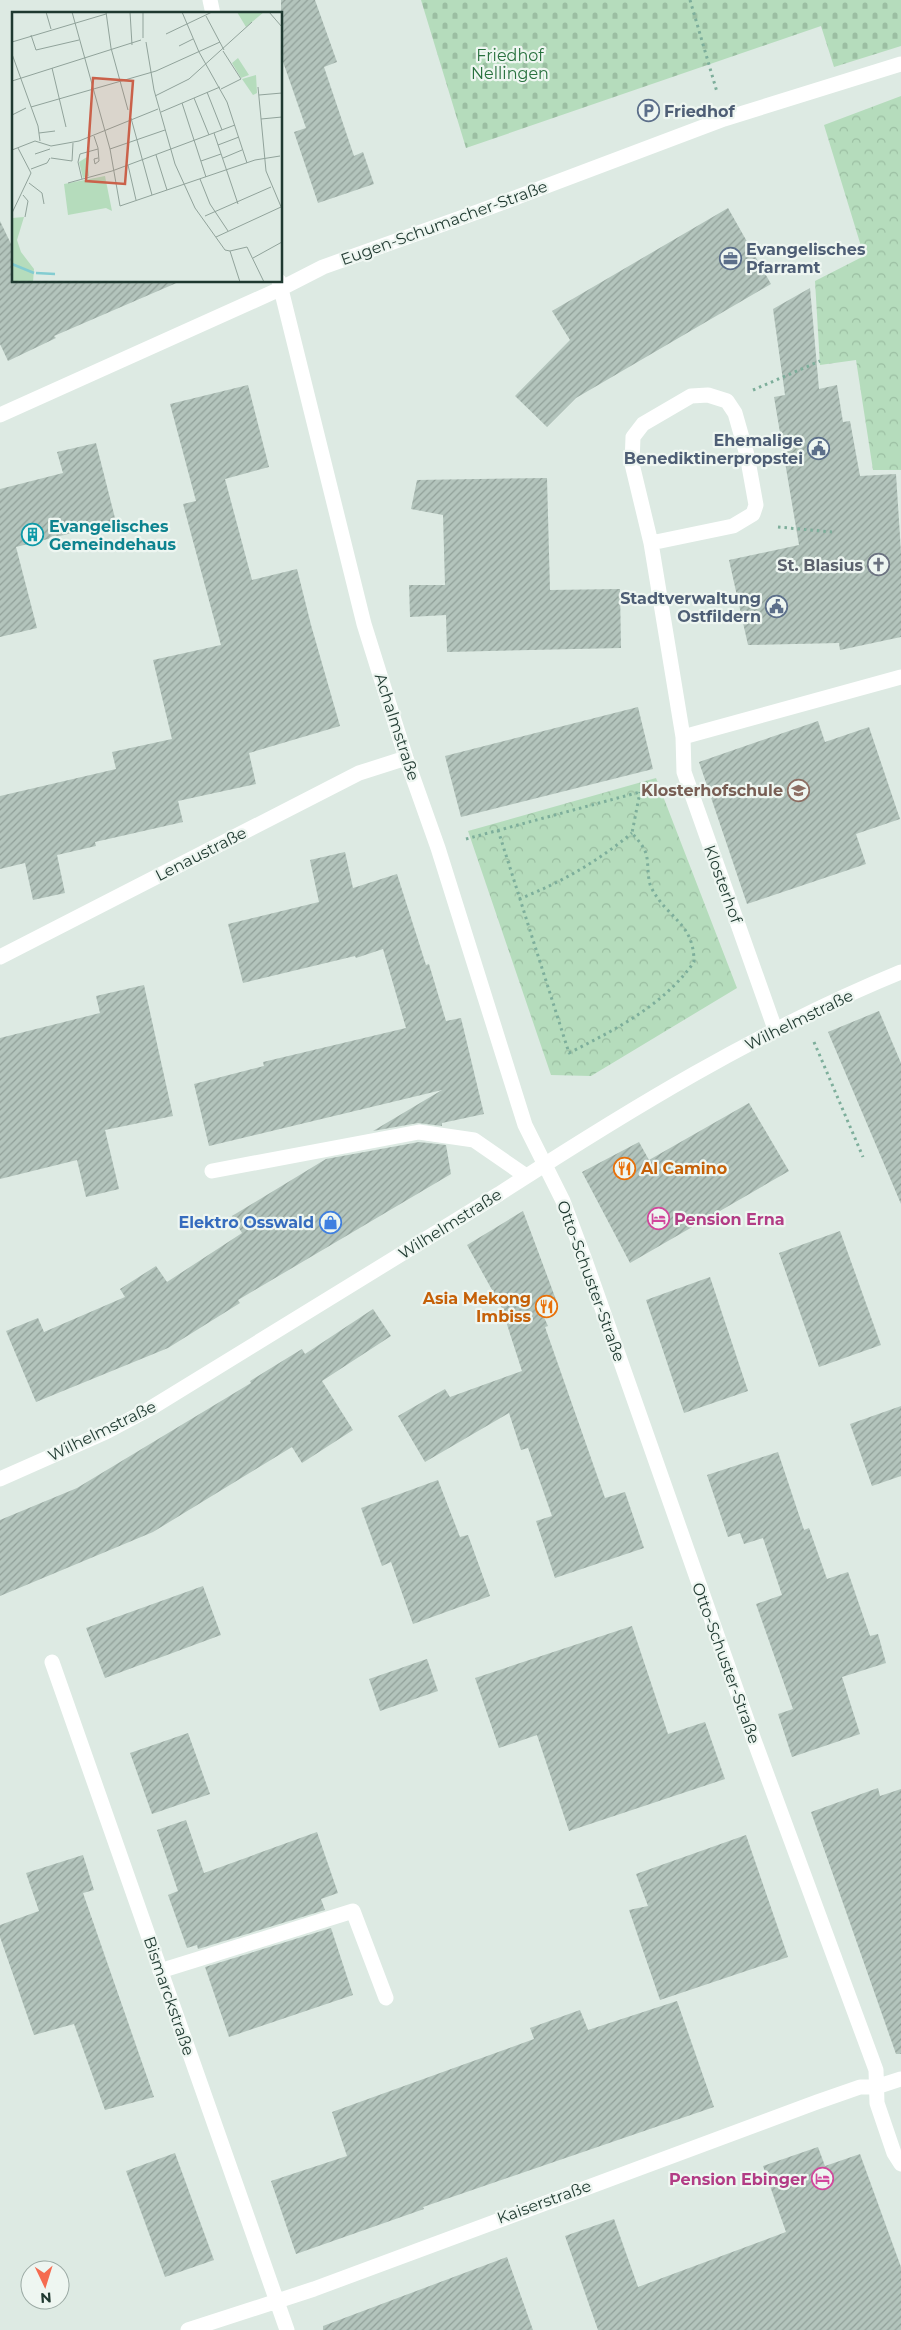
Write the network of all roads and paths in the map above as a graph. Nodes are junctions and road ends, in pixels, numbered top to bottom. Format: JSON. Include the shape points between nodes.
{"nodes":[{"id":1,"x":690,"y":0,"type":"edge"},
{"id":2,"x":901,"y":64,"type":"edge"},
{"id":3,"x":724,"y":119,"type":"junction"},
{"id":4,"x":279,"y":285,"type":"edge"},
{"id":5,"x":820,"y":360,"type":"dead end"},
{"id":6,"x":727,"y":401,"type":"junction"},
{"id":7,"x":0,"y":415,"type":"edge"},
{"id":8,"x":753,"y":514,"type":"junction"},
{"id":9,"x":832,"y":532,"type":"dead end"},
{"id":10,"x":651,"y":542,"type":"junction"},
{"id":11,"x":901,"y":677,"type":"edge"},
{"id":12,"x":683,"y":737,"type":"junction"},
{"id":13,"x":406,"y":758,"type":"junction"},
{"id":14,"x":684,"y":772,"type":"junction"},
{"id":15,"x":640,"y":792,"type":"junction"},
{"id":16,"x":498,"y":830,"type":"junction"},
{"id":17,"x":632,"y":833,"type":"junction"},
{"id":18,"x":438,"y":848,"type":"junction"},
{"id":19,"x":520,"y":900,"type":"junction"},
{"id":20,"x":0,"y":957,"type":"edge"},
{"id":21,"x":896,"y":974,"type":"edge"},
{"id":22,"x":803,"y":1016,"type":"junction"},
{"id":23,"x":775,"y":1029,"type":"junction"},
{"id":24,"x":863,"y":1157,"type":"dead end"},
{"id":25,"x":543,"y":1164,"type":"junction"},
{"id":26,"x":212,"y":1172,"type":"dead end"},
{"id":27,"x":526,"y":1176,"type":"junction"},
{"id":28,"x":0,"y":1479,"type":"edge"},
{"id":29,"x":52,"y":1662,"type":"dead end"},
{"id":30,"x":160,"y":1971,"type":"junction"},
{"id":31,"x":386,"y":1998,"type":"dead end"},
{"id":32,"x":901,"y":2079,"type":"edge"},
{"id":33,"x":876,"y":2087,"type":"junction"},
{"id":34,"x":901,"y":2164,"type":"edge"},
{"id":35,"x":276,"y":2300,"type":"junction"},
{"id":36,"x":188,"y":2330,"type":"edge"},
{"id":37,"x":287,"y":2330,"type":"edge"}],
"edges":[{"from":1,"to":3,"type":"path"},
{"from":2,"to":3,"type":"street","name":"Eugen-Schumacher-Straße"},
{"from":3,"to":4,"type":"street","name":"Eugen-Schumacher-Straße"},
{"from":4,"to":7,"type":"street","name":"Eugen-Schumacher-Straße"},
{"from":4,"to":13,"type":"street","name":"Achalmstraße","via":[[364,624]]},
{"from":5,"to":6,"type":"path"},
{"from":6,"to":8,"type":"street","via":[[735,413],[747,456],[756,505]]},
{"from":6,"to":10,"type":"street","name":"Klosterhof","via":[[708,395],[692,396],[643,424],[633,437],[632,464]]},
{"from":8,"to":9,"type":"path","via":[[778,528]]},
{"from":8,"to":10,"type":"street","via":[[733,526]]},
{"from":10,"to":12,"type":"street","name":"Klosterhof"},
{"from":11,"to":12,"type":"street"},
{"from":12,"to":14,"type":"street","name":"Klosterhof"},
{"from":13,"to":18,"type":"street","name":"Achalmstraße"},
{"from":13,"to":20,"type":"street","name":"Lenaustraße","via":[[359,773]]},
{"from":14,"to":15,"type":"path"},
{"from":14,"to":23,"type":"street","name":"Klosterhof"},
{"from":15,"to":16,"type":"path"},
{"from":15,"to":17,"type":"path"},
{"from":16,"to":18,"type":"path"},
{"from":16,"to":19,"type":"path"},
{"from":17,"to":19,"type":"path","via":[[593,863]]},
{"from":17,"to":19,"type":"path","via":[[645,850],[650,885],[668,912],[690,935],[694,962],[664,996],[640,1014],[569,1053]]},
{"from":18,"to":25,"type":"street","name":"Achalmstraße","via":[[525,1125]]},
{"from":21,"to":22,"type":"street","name":"Wilhelmstraße"},
{"from":22,"to":23,"type":"street","name":"Wilhelmstraße"},
{"from":22,"to":24,"type":"path"},
{"from":23,"to":25,"type":"street","name":"Wilhelmstraße"},
{"from":25,"to":27,"type":"street","name":"Wilhelmstraße"},
{"from":25,"to":33,"type":"street","name":"Otto-Schuster-Straße","via":[[563,1201],[585,1260],[750,1731],[876,2070]]},
{"from":26,"to":27,"type":"street","via":[[419,1132],[474,1140]]},
{"from":27,"to":28,"type":"street","name":"Wilhelmstraße","via":[[150,1408],[106,1432]]},
{"from":29,"to":30,"type":"street","name":"Bismarckstraße"},
{"from":30,"to":31,"type":"street","via":[[353,1911]]},
{"from":30,"to":35,"type":"street","name":"Bismarckstraße"},
{"from":32,"to":33,"type":"street","name":"Kaiserstraße"},
{"from":33,"to":34,"type":"street","name":"Otto-Schuster-Straße","via":[[876,2103]]},
{"from":33,"to":35,"type":"street","name":"Kaiserstraße","via":[[860,2087],[817,2102],[314,2289]]},
{"from":35,"to":36,"type":"street","name":"Kaiserstraße"},
{"from":35,"to":37,"type":"street","name":"Bismarckstraße"}]}
